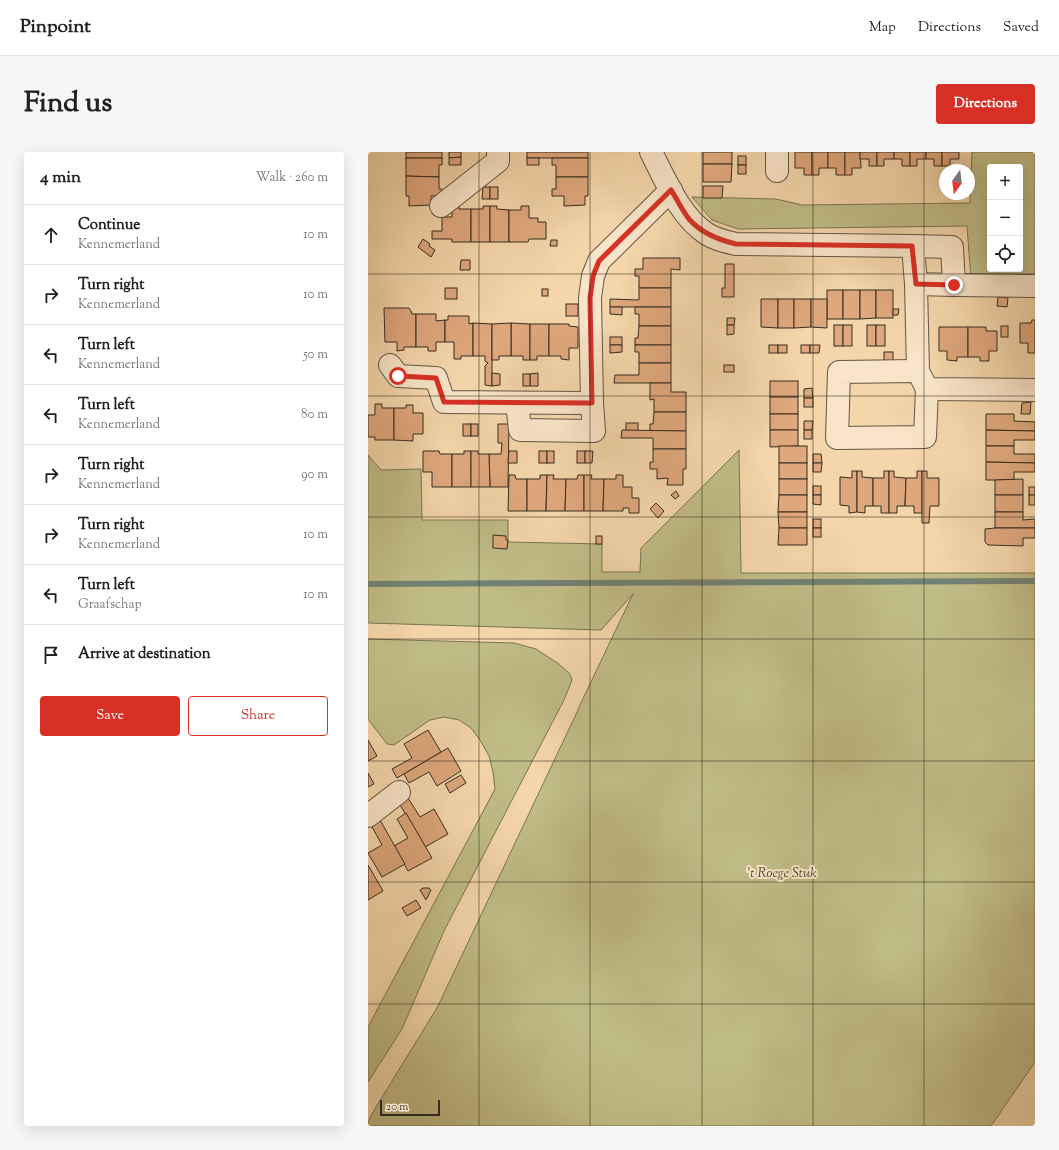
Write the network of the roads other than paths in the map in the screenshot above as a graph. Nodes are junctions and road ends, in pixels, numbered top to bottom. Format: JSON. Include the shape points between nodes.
{"nodes":[{"id":1,"x":651,"y":152,"type":"edge"},
{"id":2,"x":498,"y":156,"type":"edge"},
{"id":3,"x":671,"y":190,"type":"junction"},
{"id":4,"x":441,"y":206,"type":"dead end"},
{"id":5,"x":912,"y":246,"type":"junction"},
{"id":6,"x":916,"y":284,"type":"junction"},
{"id":7,"x":954,"y":285,"type":"junction"},
{"id":8,"x":1035,"y":286,"type":"edge"},
{"id":9,"x":390,"y":365,"type":"dead end"},
{"id":10,"x":922,"y":380,"type":"junction"},
{"id":11,"x":1035,"y":390,"type":"edge"},
{"id":12,"x":399,"y":792,"type":"dead end"},
{"id":13,"x":368,"y":816,"type":"edge"}],
"edges":[{"from":1,"to":3,"type":"street"},
{"from":2,"to":4,"type":"street"},
{"from":3,"to":5,"type":"street","via":[[690,220],[707,234],[722,241],[736,244]]},
{"from":3,"to":9,"type":"street","via":[[599,261],[593,276],[590,298],[594,431],[520,430],[518,403],[444,402],[436,378],[398,376]]},
{"from":5,"to":6,"type":"street"},
{"from":5,"to":7,"type":"street","via":[[952,247]]},
{"from":6,"to":7,"type":"street"},
{"from":6,"to":10,"type":"street"},
{"from":7,"to":8,"type":"street"},
{"from":10,"to":10,"type":"street","via":[[925,437],[837,438],[839,372]]},
{"from":10,"to":11,"type":"street"},
{"from":12,"to":13,"type":"street"}]}
